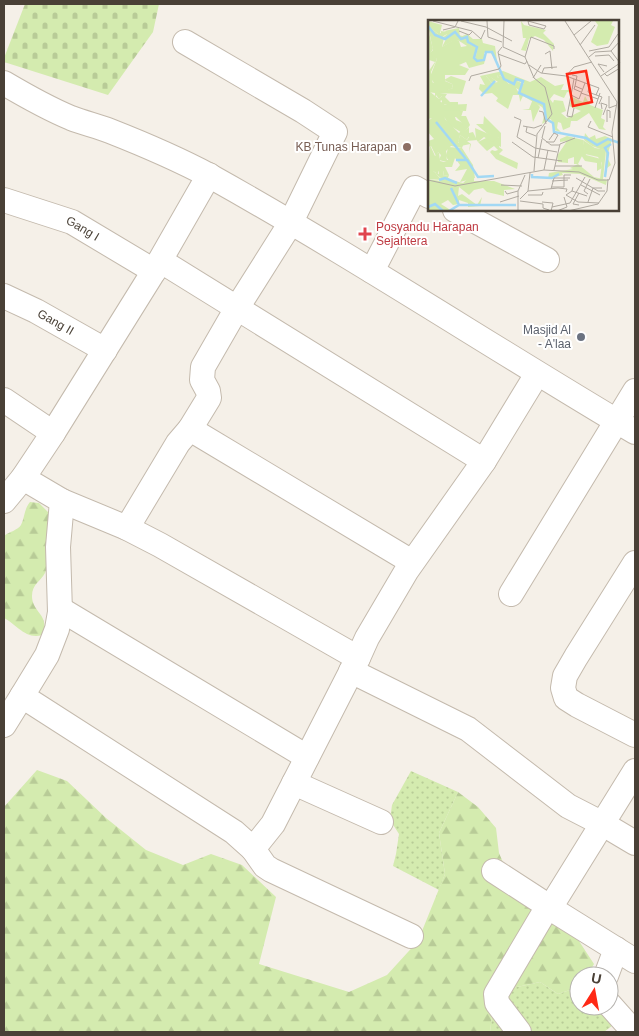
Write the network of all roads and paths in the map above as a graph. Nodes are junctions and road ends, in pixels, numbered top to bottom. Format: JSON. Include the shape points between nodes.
{"nodes":[{"id":1,"x":185,"y":42,"type":"dead end"},
{"id":2,"x":4,"y":83,"type":"edge"},
{"id":3,"x":209,"y":176,"type":"junction"},
{"id":4,"x":428,"y":195,"type":"edge"},
{"id":5,"x":4,"y":200,"type":"edge"},
{"id":6,"x":457,"y":211,"type":"edge"},
{"id":7,"x":290,"y":224,"type":"junction"},
{"id":8,"x":546,"y":260,"type":"dead end"},
{"id":9,"x":157,"y":266,"type":"junction"},
{"id":10,"x":372,"y":272,"type":"junction"},
{"id":11,"x":4,"y":296,"type":"edge"},
{"id":12,"x":237,"y":308,"type":"junction"},
{"id":13,"x":105,"y":350,"type":"junction"},
{"id":14,"x":537,"y":374,"type":"junction"},
{"id":15,"x":635,"y":391,"type":"edge"},
{"id":16,"x":4,"y":400,"type":"edge"},
{"id":17,"x":626,"y":426,"type":"edge"},
{"id":18,"x":190,"y":429,"type":"junction"},
{"id":19,"x":53,"y":433,"type":"junction"},
{"id":20,"x":484,"y":461,"type":"junction"},
{"id":21,"x":23,"y":478,"type":"junction"},
{"id":22,"x":4,"y":501,"type":"edge"},
{"id":23,"x":62,"y":501,"type":"junction"},
{"id":24,"x":127,"y":528,"type":"junction"},
{"id":25,"x":412,"y":562,"type":"junction"},
{"id":26,"x":635,"y":563,"type":"edge"},
{"id":27,"x":512,"y":594,"type":"dead end"},
{"id":28,"x":60,"y":609,"type":"junction"},
{"id":29,"x":355,"y":664,"type":"junction"},
{"id":30,"x":11,"y":710,"type":"edge"},
{"id":31,"x":635,"y":735,"type":"edge"},
{"id":32,"x":306,"y":757,"type":"junction"},
{"id":33,"x":635,"y":771,"type":"edge"},
{"id":34,"x":294,"y":783,"type":"junction"},
{"id":35,"x":381,"y":822,"type":"dead end"},
{"id":36,"x":603,"y":824,"type":"junction"},
{"id":37,"x":635,"y":843,"type":"edge"},
{"id":38,"x":253,"y":849,"type":"junction"},
{"id":39,"x":494,"y":871,"type":"dead end"},
{"id":40,"x":549,"y":907,"type":"junction"},
{"id":41,"x":411,"y":936,"type":"dead end"},
{"id":42,"x":626,"y":955,"type":"edge"},
{"id":43,"x":616,"y":966,"type":"edge"},
{"id":44,"x":619,"y":1015,"type":"edge"},
{"id":45,"x":519,"y":1032,"type":"edge"},
{"id":46,"x":634,"y":1032,"type":"edge"}],
"edges":[{"from":1,"to":7,"type":"street","via":[[335,132]]},
{"from":2,"to":3,"type":"street","via":[[42,105],[138,143]]},
{"from":3,"to":7,"type":"street"},
{"from":3,"to":9,"type":"street"},
{"from":4,"to":10,"type":"street","via":[[415,188]]},
{"from":5,"to":9,"type":"street","name":"Gang I","via":[[72,222]]},
{"from":6,"to":8,"type":"street"},
{"from":7,"to":10,"type":"street"},
{"from":7,"to":12,"type":"street"},
{"from":9,"to":12,"type":"street","name":"Gang I"},
{"from":9,"to":13,"type":"street"},
{"from":10,"to":14,"type":"street"},
{"from":11,"to":13,"type":"street","name":"Gang II"},
{"from":12,"to":18,"type":"street","via":[[203,367],[201,377],[209,398]]},
{"from":12,"to":20,"type":"street","name":"Gang I"},
{"from":13,"to":19,"type":"street"},
{"from":14,"to":17,"type":"street"},
{"from":14,"to":20,"type":"street"},
{"from":15,"to":17,"type":"street"},
{"from":16,"to":19,"type":"street"},
{"from":17,"to":27,"type":"street"},
{"from":18,"to":24,"type":"street","via":[[178,443]]},
{"from":18,"to":25,"type":"street"},
{"from":19,"to":21,"type":"street"},
{"from":20,"to":25,"type":"street"},
{"from":21,"to":22,"type":"street"},
{"from":21,"to":23,"type":"street"},
{"from":23,"to":24,"type":"street"},
{"from":23,"to":28,"type":"street","via":[[58,547]]},
{"from":24,"to":29,"type":"street"},
{"from":25,"to":29,"type":"street"},
{"from":26,"to":31,"type":"street","via":[[564,676],[563,688],[566,698]]},
{"from":28,"to":30,"type":"street","via":[[57,629],[47,655]]},
{"from":28,"to":32,"type":"street"},
{"from":29,"to":32,"type":"street"},
{"from":29,"to":36,"type":"street","via":[[468,729],[568,806]]},
{"from":30,"to":38,"type":"street","via":[[234,832]]},
{"from":32,"to":34,"type":"street"},
{"from":33,"to":36,"type":"street"},
{"from":34,"to":35,"type":"street"},
{"from":34,"to":38,"type":"street","via":[[268,832]]},
{"from":36,"to":37,"type":"street"},
{"from":36,"to":40,"type":"street"},
{"from":38,"to":41,"type":"street","via":[[270,870]]},
{"from":39,"to":40,"type":"street"},
{"from":40,"to":42,"type":"street"},
{"from":40,"to":45,"type":"street","via":[[496,994],[497,1004]]},
{"from":42,"to":43,"type":"street"},
{"from":44,"to":46,"type":"street"}]}
